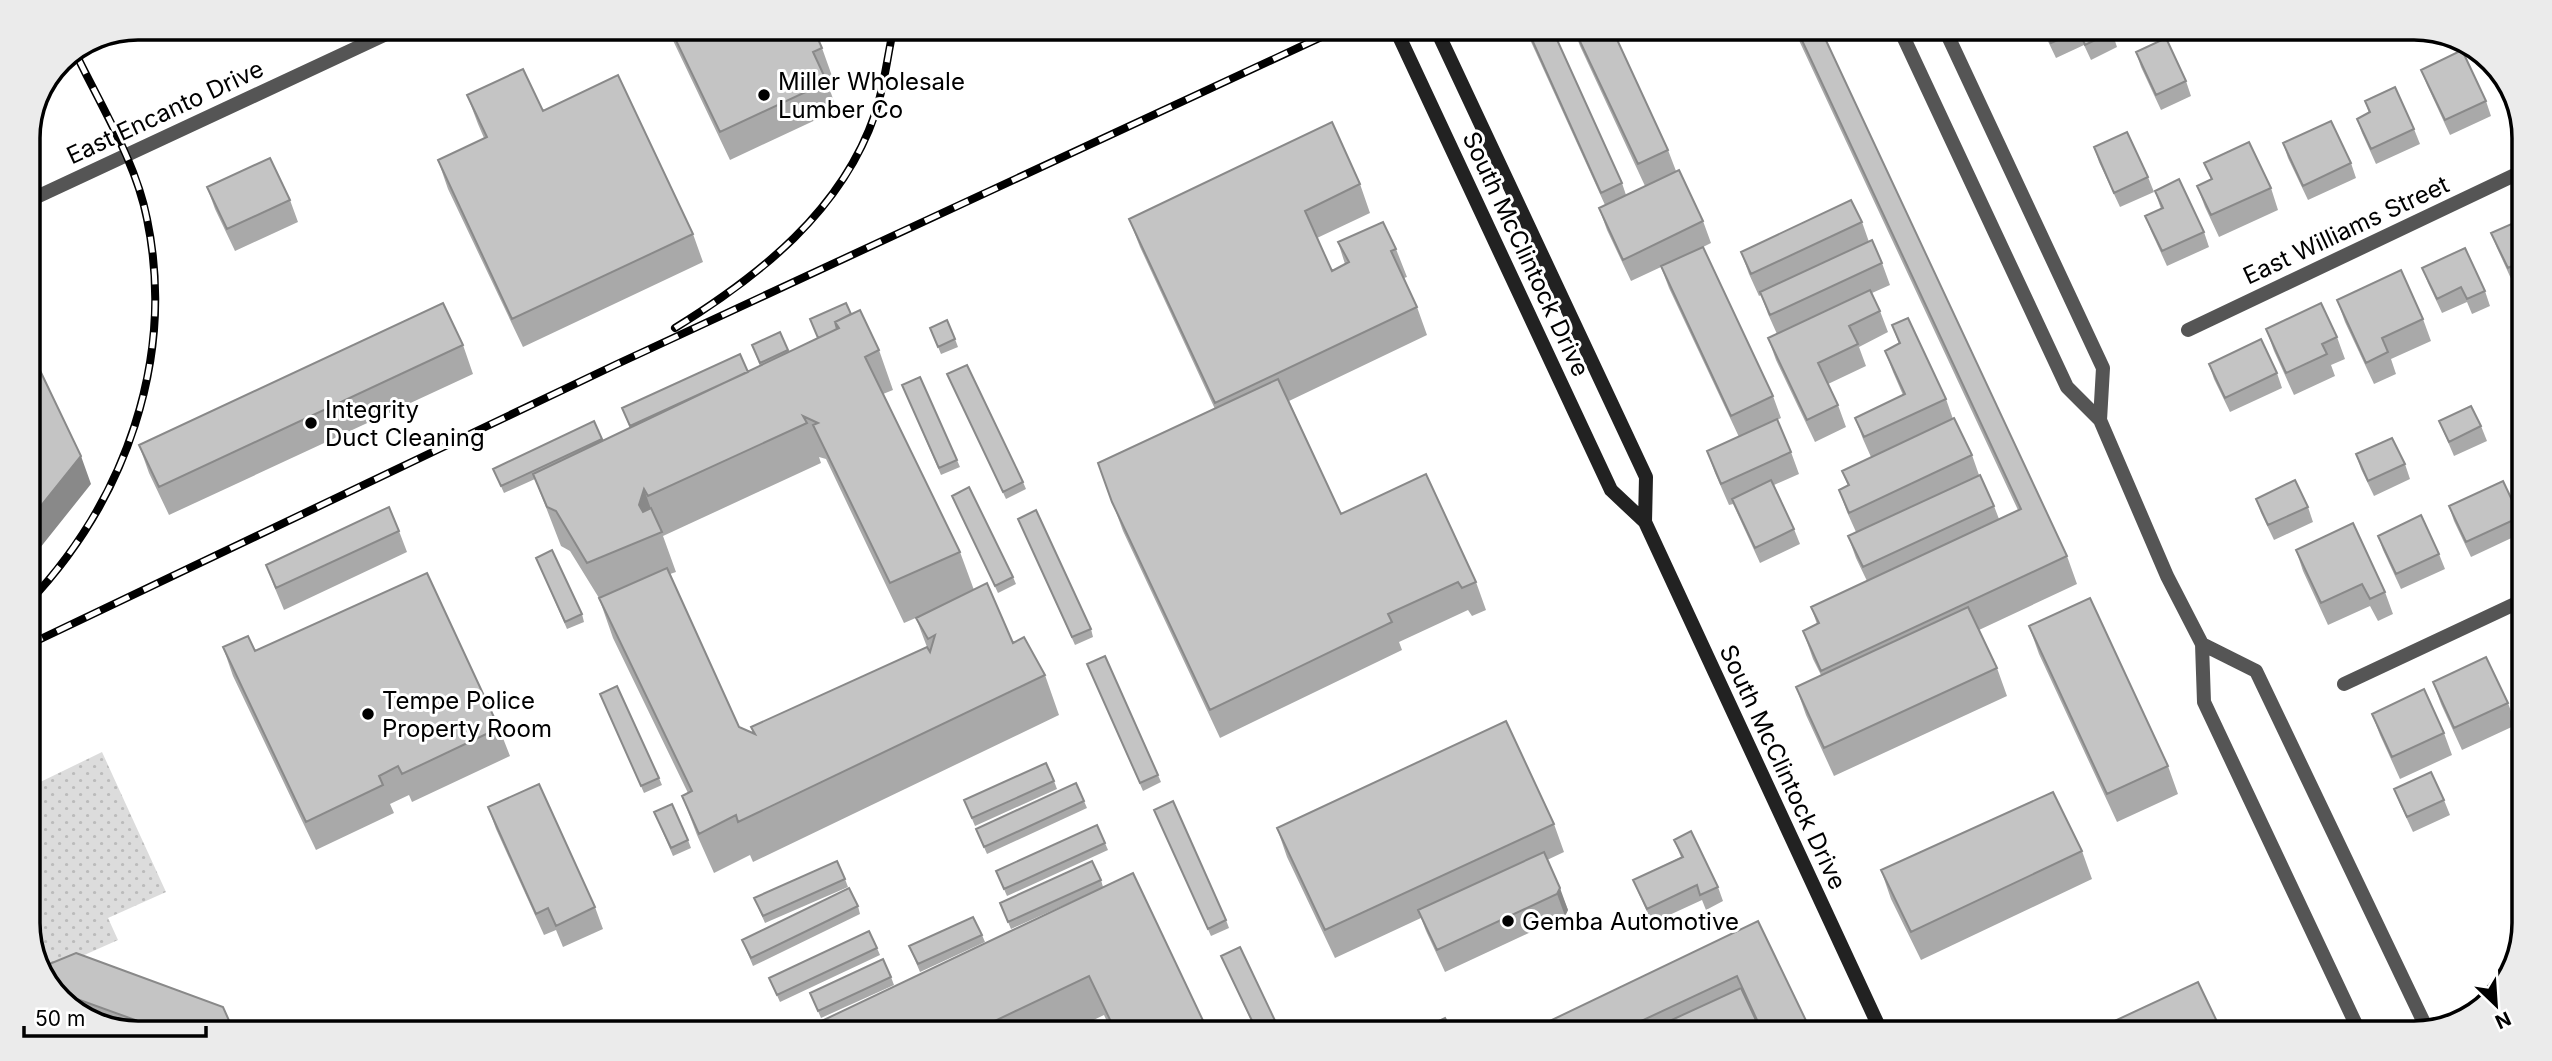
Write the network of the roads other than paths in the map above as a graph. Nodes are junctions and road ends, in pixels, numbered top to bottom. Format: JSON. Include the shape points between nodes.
{"nodes":[{"id":1,"x":373,"y":40,"type":"edge"},
{"id":2,"x":1400,"y":40,"type":"edge"},
{"id":3,"x":1441,"y":40,"type":"edge"},
{"id":4,"x":1905,"y":40,"type":"edge"},
{"id":5,"x":1950,"y":40,"type":"edge"},
{"id":6,"x":2512,"y":176,"type":"edge"},
{"id":7,"x":40,"y":195,"type":"edge"},
{"id":8,"x":2188,"y":330,"type":"dead end"},
{"id":9,"x":2100,"y":420,"type":"junction"},
{"id":10,"x":1645,"y":522,"type":"junction"},
{"id":11,"x":2512,"y":605,"type":"edge"},
{"id":12,"x":2203,"y":644,"type":"junction"},
{"id":13,"x":2344,"y":684,"type":"dead end"},
{"id":14,"x":2423,"y":1020,"type":"edge"},
{"id":15,"x":1876,"y":1021,"type":"edge"},
{"id":16,"x":2354,"y":1021,"type":"edge"}],
"edges":[{"from":1,"to":7,"type":"street","name":"East Encanto Drive"},
{"from":2,"to":10,"type":"main road","name":"South McClintock Drive","via":[[1611,490]]},
{"from":3,"to":10,"type":"main road","name":"South McClintock Drive","via":[[1646,477]]},
{"from":4,"to":9,"type":"street","via":[[2067,387]]},
{"from":5,"to":9,"type":"street","via":[[2103,368]]},
{"from":6,"to":8,"type":"street","name":"East Williams Street"},
{"from":9,"to":12,"type":"street","via":[[2167,576]]},
{"from":10,"to":15,"type":"main road","name":"South McClintock Drive"},
{"from":11,"to":13,"type":"street"},
{"from":12,"to":14,"type":"street","via":[[2256,671]]},
{"from":12,"to":16,"type":"street","via":[[2204,702]]}]}
